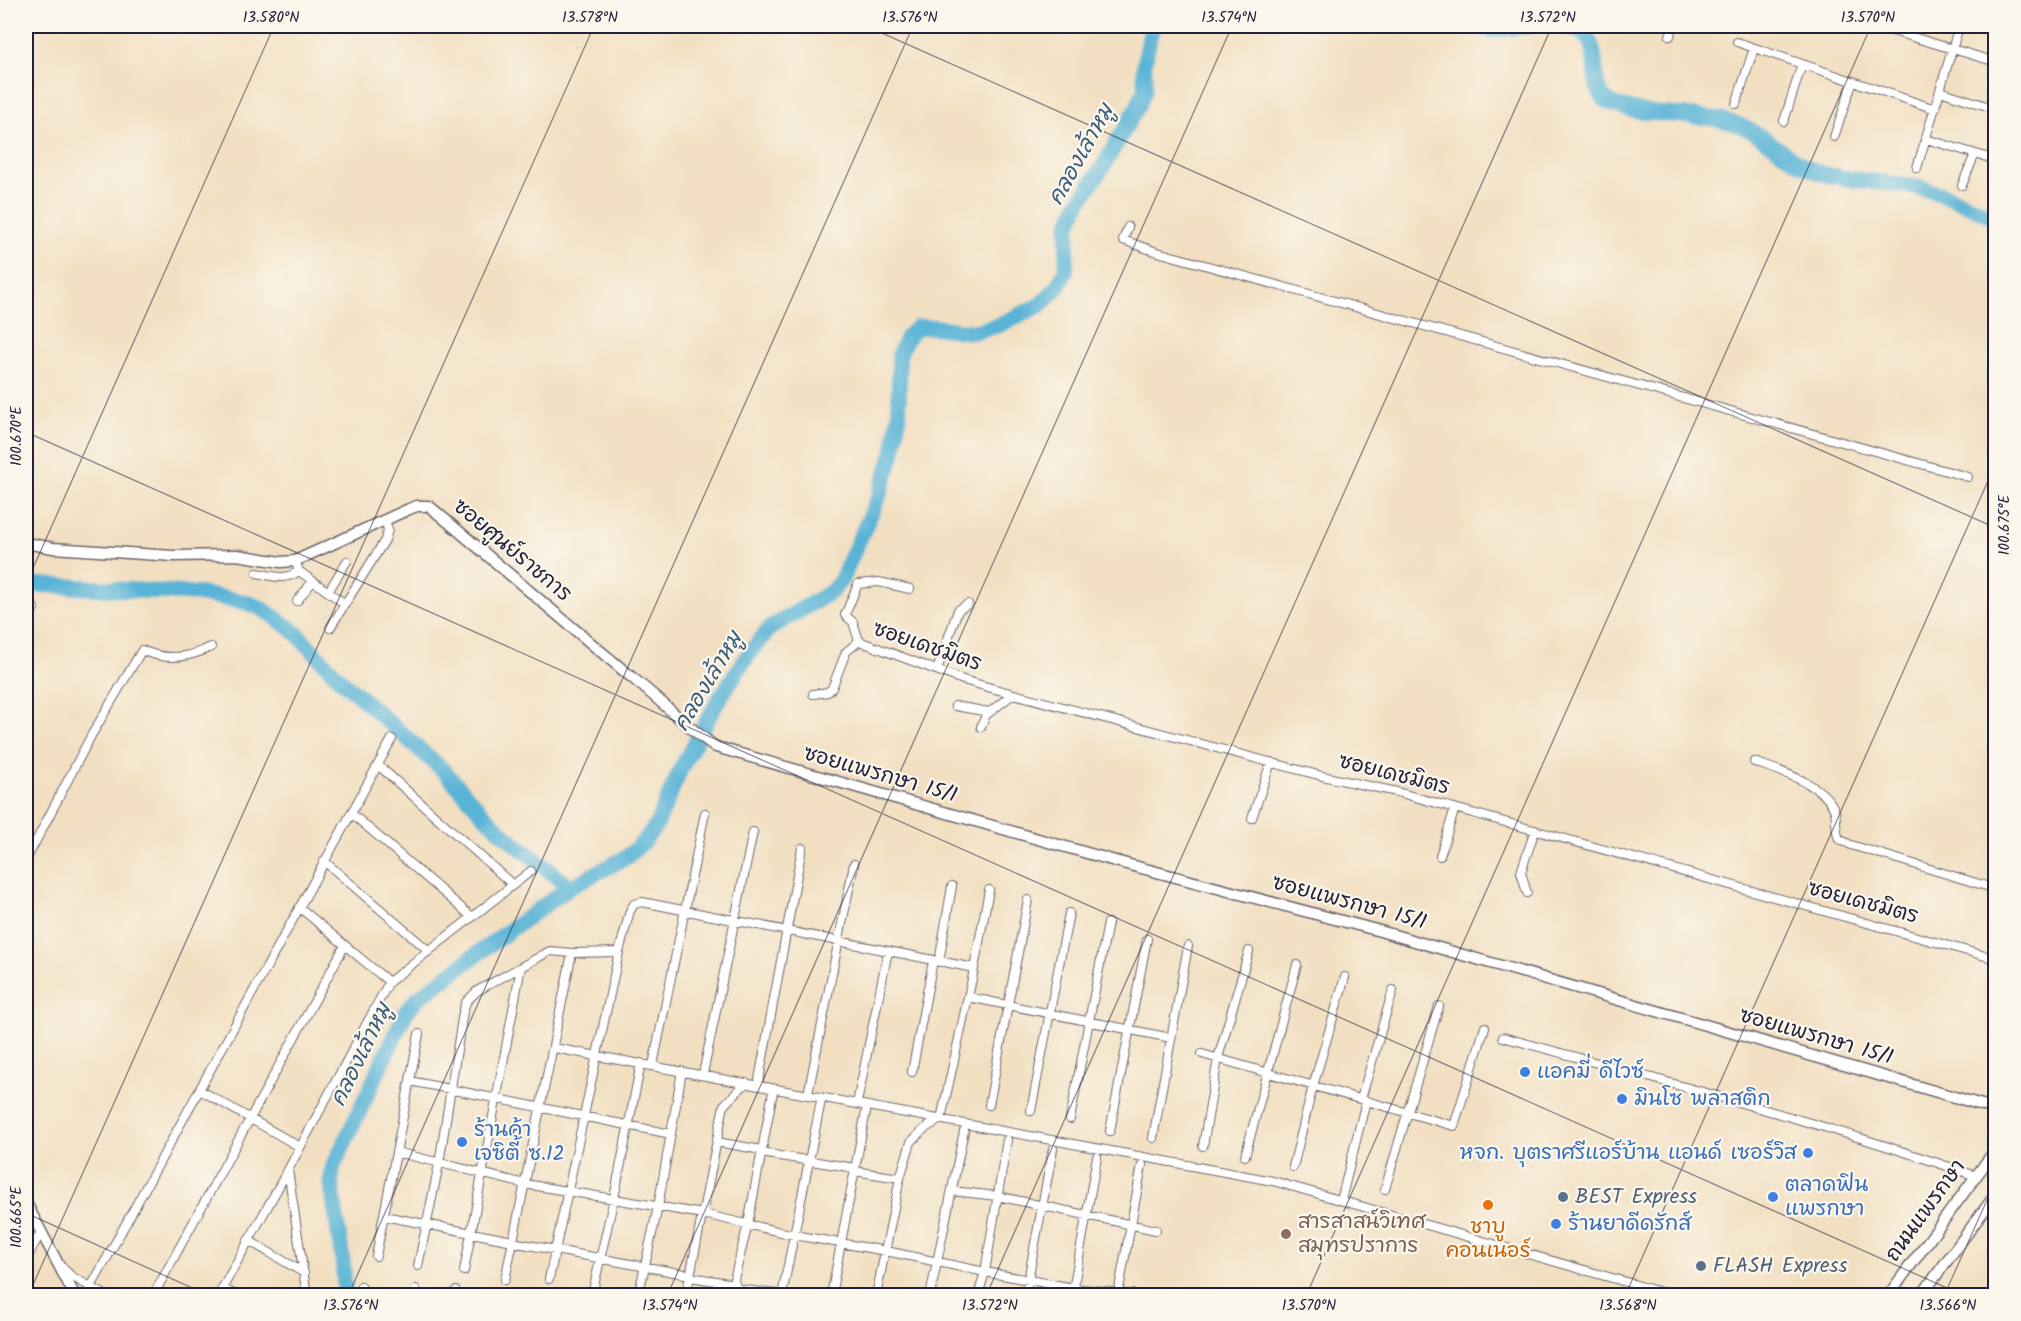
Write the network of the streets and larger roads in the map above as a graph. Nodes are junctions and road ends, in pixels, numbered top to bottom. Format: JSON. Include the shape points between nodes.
{"nodes":[{"id":1,"x":1673,"y":26,"type":"edge"},
{"id":2,"x":1876,"y":26,"type":"edge"},
{"id":3,"x":1959,"y":26,"type":"edge"},
{"id":4,"x":1670,"y":36,"type":"dead end"},
{"id":5,"x":1737,"y":42,"type":"dead end"},
{"id":6,"x":1754,"y":48,"type":"junction"},
{"id":7,"x":1952,"y":49,"type":"junction"},
{"id":8,"x":1995,"y":62,"type":"edge"},
{"id":9,"x":1802,"y":64,"type":"junction"},
{"id":10,"x":1853,"y":81,"type":"junction"},
{"id":11,"x":1940,"y":91,"type":"junction"},
{"id":12,"x":1736,"y":104,"type":"dead end"},
{"id":13,"x":1935,"y":109,"type":"junction"},
{"id":14,"x":1995,"y":109,"type":"edge"},
{"id":15,"x":1784,"y":121,"type":"dead end"},
{"id":16,"x":1834,"y":137,"type":"dead end"},
{"id":17,"x":1926,"y":139,"type":"junction"},
{"id":18,"x":1975,"y":154,"type":"junction"},
{"id":19,"x":1995,"y":160,"type":"edge"},
{"id":20,"x":1917,"y":168,"type":"dead end"},
{"id":21,"x":1962,"y":185,"type":"dead end"},
{"id":22,"x":1128,"y":227,"type":"dead end"},
{"id":23,"x":1968,"y":477,"type":"dead end"},
{"id":24,"x":385,"y":519,"type":"junction"},
{"id":25,"x":26,"y":543,"type":"edge"},
{"id":26,"x":347,"y":561,"type":"dead end"},
{"id":27,"x":297,"y":566,"type":"junction"},
{"id":28,"x":257,"y":573,"type":"dead end"},
{"id":29,"x":313,"y":581,"type":"junction"},
{"id":30,"x":910,"y":589,"type":"dead end"},
{"id":31,"x":328,"y":592,"type":"junction"},
{"id":32,"x":297,"y":601,"type":"dead end"},
{"id":33,"x":345,"y":604,"type":"junction"},
{"id":34,"x":968,"y":604,"type":"dead end"},
{"id":35,"x":34,"y":608,"type":"dead end"},
{"id":36,"x":26,"y":623,"type":"edge"},
{"id":37,"x":330,"y":628,"type":"dead end"},
{"id":38,"x":859,"y":641,"type":"junction"},
{"id":39,"x":211,"y":647,"type":"dead end"},
{"id":40,"x":937,"y":670,"type":"junction"},
{"id":41,"x":813,"y":694,"type":"dead end"},
{"id":42,"x":1013,"y":694,"type":"junction"},
{"id":43,"x":955,"y":706,"type":"dead end"},
{"id":44,"x":989,"y":712,"type":"junction"},
{"id":45,"x":981,"y":728,"type":"dead end"},
{"id":46,"x":694,"y":733,"type":"joint"},
{"id":47,"x":392,"y":739,"type":"dead end"},
{"id":48,"x":1271,"y":762,"type":"junction"},
{"id":49,"x":1754,"y":762,"type":"dead end"},
{"id":50,"x":378,"y":765,"type":"junction"},
{"id":51,"x":1455,"y":808,"type":"junction"},
{"id":52,"x":351,"y":813,"type":"junction"},
{"id":53,"x":705,"y":813,"type":"dead end"},
{"id":54,"x":1252,"y":818,"type":"dead end"},
{"id":55,"x":1535,"y":830,"type":"junction"},
{"id":56,"x":753,"y":832,"type":"dead end"},
{"id":57,"x":802,"y":848,"type":"dead end"},
{"id":58,"x":1440,"y":856,"type":"dead end"},
{"id":59,"x":26,"y":860,"type":"edge"},
{"id":60,"x":324,"y":861,"type":"junction"},
{"id":61,"x":854,"y":864,"type":"dead end"},
{"id":62,"x":531,"y":871,"type":"dead end"},
{"id":63,"x":513,"y":885,"type":"junction"},
{"id":64,"x":952,"y":886,"type":"dead end"},
{"id":65,"x":1995,"y":889,"type":"edge"},
{"id":66,"x":988,"y":890,"type":"dead end"},
{"id":67,"x":1527,"y":893,"type":"dead end"},
{"id":68,"x":1028,"y":900,"type":"dead end"},
{"id":69,"x":299,"y":907,"type":"junction"},
{"id":70,"x":685,"y":910,"type":"junction"},
{"id":71,"x":1069,"y":913,"type":"dead end"},
{"id":72,"x":472,"y":917,"type":"junction"},
{"id":73,"x":735,"y":921,"type":"junction"},
{"id":74,"x":1108,"y":922,"type":"dead end"},
{"id":75,"x":786,"y":931,"type":"junction"},
{"id":76,"x":1147,"y":939,"type":"dead end"},
{"id":77,"x":838,"y":941,"type":"junction"},
{"id":78,"x":345,"y":945,"type":"junction"},
{"id":79,"x":1188,"y":946,"type":"dead end"},
{"id":80,"x":429,"y":951,"type":"junction"},
{"id":81,"x":888,"y":951,"type":"junction"},
{"id":82,"x":1249,"y":951,"type":"dead end"},
{"id":83,"x":619,"y":952,"type":"junction"},
{"id":84,"x":572,"y":953,"type":"junction"},
{"id":85,"x":1995,"y":959,"type":"edge"},
{"id":86,"x":936,"y":961,"type":"junction"},
{"id":87,"x":1297,"y":965,"type":"dead end"},
{"id":88,"x":520,"y":968,"type":"junction"},
{"id":89,"x":974,"y":968,"type":"junction"},
{"id":90,"x":1345,"y":977,"type":"dead end"},
{"id":91,"x":389,"y":982,"type":"junction"},
{"id":92,"x":1393,"y":990,"type":"dead end"},
{"id":93,"x":968,"y":997,"type":"junction"},
{"id":94,"x":1008,"y":1005,"type":"junction"},
{"id":95,"x":1439,"y":1006,"type":"dead end"},
{"id":96,"x":1049,"y":1014,"type":"junction"},
{"id":97,"x":1089,"y":1022,"type":"junction"},
{"id":98,"x":1485,"y":1027,"type":"dead end"},
{"id":99,"x":1131,"y":1030,"type":"junction"},
{"id":100,"x":419,"y":1034,"type":"dead end"},
{"id":101,"x":1503,"y":1037,"type":"dead end"},
{"id":102,"x":1171,"y":1038,"type":"junction"},
{"id":103,"x":554,"y":1048,"type":"junction"},
{"id":104,"x":596,"y":1054,"type":"junction"},
{"id":105,"x":1202,"y":1054,"type":"dead end"},
{"id":106,"x":1218,"y":1058,"type":"junction"},
{"id":107,"x":640,"y":1063,"type":"junction"},
{"id":108,"x":653,"y":1065,"type":"junction"},
{"id":109,"x":682,"y":1071,"type":"junction"},
{"id":110,"x":912,"y":1072,"type":"dead end"},
{"id":111,"x":1267,"y":1072,"type":"junction"},
{"id":112,"x":703,"y":1074,"type":"junction"},
{"id":113,"x":410,"y":1081,"type":"junction"},
{"id":114,"x":746,"y":1083,"type":"junction"},
{"id":115,"x":758,"y":1084,"type":"junction"},
{"id":116,"x":1313,"y":1086,"type":"junction"},
{"id":117,"x":200,"y":1090,"type":"junction"},
{"id":118,"x":451,"y":1090,"type":"junction"},
{"id":119,"x":773,"y":1092,"type":"dead end"},
{"id":120,"x":807,"y":1094,"type":"junction"},
{"id":121,"x":496,"y":1099,"type":"junction"},
{"id":122,"x":1364,"y":1100,"type":"junction"},
{"id":123,"x":821,"y":1101,"type":"dead end"},
{"id":124,"x":857,"y":1103,"type":"junction"},
{"id":125,"x":989,"y":1105,"type":"dead end"},
{"id":126,"x":541,"y":1108,"type":"junction"},
{"id":127,"x":1995,"y":1109,"type":"edge"},
{"id":128,"x":867,"y":1111,"type":"dead end"},
{"id":129,"x":1031,"y":1111,"type":"dead end"},
{"id":130,"x":1408,"y":1113,"type":"junction"},
{"id":131,"x":584,"y":1117,"type":"junction"},
{"id":132,"x":249,"y":1118,"type":"junction"},
{"id":133,"x":941,"y":1119,"type":"junction"},
{"id":134,"x":1070,"y":1119,"type":"dead end"},
{"id":135,"x":628,"y":1125,"type":"junction"},
{"id":136,"x":964,"y":1131,"type":"dead end"},
{"id":137,"x":1110,"y":1131,"type":"dead end"},
{"id":138,"x":671,"y":1134,"type":"junction"},
{"id":139,"x":1153,"y":1138,"type":"dead end"},
{"id":140,"x":1007,"y":1140,"type":"dead end"},
{"id":141,"x":717,"y":1142,"type":"junction"},
{"id":142,"x":1203,"y":1146,"type":"dead end"},
{"id":143,"x":300,"y":1147,"type":"junction"},
{"id":144,"x":1053,"y":1149,"type":"dead end"},
{"id":145,"x":1995,"y":1149,"type":"edge"},
{"id":146,"x":762,"y":1151,"type":"junction"},
{"id":147,"x":396,"y":1152,"type":"junction"},
{"id":148,"x":1245,"y":1156,"type":"dead end"},
{"id":149,"x":1097,"y":1157,"type":"dead end"},
{"id":150,"x":809,"y":1159,"type":"junction"},
{"id":151,"x":439,"y":1164,"type":"junction"},
{"id":152,"x":1142,"y":1165,"type":"dead end"},
{"id":153,"x":1293,"y":1167,"type":"dead end"},
{"id":154,"x":855,"y":1169,"type":"junction"},
{"id":155,"x":288,"y":1170,"type":"junction"},
{"id":156,"x":483,"y":1175,"type":"junction"},
{"id":157,"x":1976,"y":1176,"type":"junction"},
{"id":158,"x":900,"y":1178,"type":"junction"},
{"id":159,"x":525,"y":1184,"type":"junction"},
{"id":160,"x":1385,"y":1189,"type":"dead end"},
{"id":161,"x":569,"y":1190,"type":"junction"},
{"id":162,"x":952,"y":1191,"type":"junction"},
{"id":163,"x":1995,"y":1194,"type":"edge"},
{"id":164,"x":997,"y":1196,"type":"junction"},
{"id":165,"x":614,"y":1198,"type":"junction"},
{"id":166,"x":1341,"y":1200,"type":"junction"},
{"id":167,"x":26,"y":1203,"type":"edge"},
{"id":168,"x":1042,"y":1205,"type":"junction"},
{"id":169,"x":658,"y":1207,"type":"junction"},
{"id":170,"x":704,"y":1214,"type":"junction"},
{"id":171,"x":1086,"y":1215,"type":"junction"},
{"id":172,"x":384,"y":1216,"type":"junction"},
{"id":173,"x":748,"y":1224,"type":"junction"},
{"id":174,"x":1131,"y":1224,"type":"junction"},
{"id":175,"x":427,"y":1225,"type":"junction"},
{"id":176,"x":1156,"y":1230,"type":"dead end"},
{"id":177,"x":41,"y":1232,"type":"junction"},
{"id":178,"x":471,"y":1233,"type":"junction"},
{"id":179,"x":794,"y":1235,"type":"junction"},
{"id":180,"x":248,"y":1240,"type":"junction"},
{"id":181,"x":513,"y":1242,"type":"junction"},
{"id":182,"x":840,"y":1244,"type":"junction"},
{"id":183,"x":556,"y":1250,"type":"junction"},
{"id":184,"x":886,"y":1251,"type":"junction"},
{"id":185,"x":376,"y":1256,"type":"dead end"},
{"id":186,"x":600,"y":1259,"type":"junction"},
{"id":187,"x":26,"y":1260,"type":"edge"},
{"id":188,"x":937,"y":1262,"type":"junction"},
{"id":189,"x":60,"y":1265,"type":"junction"},
{"id":190,"x":418,"y":1266,"type":"dead end"},
{"id":191,"x":645,"y":1267,"type":"junction"},
{"id":192,"x":464,"y":1271,"type":"dead end"},
{"id":193,"x":985,"y":1272,"type":"junction"},
{"id":194,"x":304,"y":1273,"type":"junction"},
{"id":195,"x":690,"y":1276,"type":"junction"},
{"id":196,"x":549,"y":1279,"type":"dead end"},
{"id":197,"x":505,"y":1280,"type":"dead end"},
{"id":198,"x":1029,"y":1280,"type":"junction"},
{"id":199,"x":735,"y":1284,"type":"junction"},
{"id":200,"x":361,"y":1286,"type":"dead end"},
{"id":201,"x":594,"y":1286,"type":"dead end"},
{"id":202,"x":91,"y":1287,"type":"junction"},
{"id":203,"x":222,"y":1288,"type":"junction"},
{"id":204,"x":640,"y":1288,"type":"dead end"},
{"id":205,"x":687,"y":1291,"type":"dead end"},
{"id":206,"x":1073,"y":1292,"type":"edge"},
{"id":207,"x":1118,"y":1294,"type":"edge"},
{"id":208,"x":1132,"y":1294,"type":"edge"},
{"id":209,"x":782,"y":1295,"type":"edge"},
{"id":210,"x":75,"y":1296,"type":"edge"},
{"id":211,"x":107,"y":1296,"type":"edge"},
{"id":212,"x":153,"y":1296,"type":"edge"},
{"id":213,"x":218,"y":1296,"type":"edge"},
{"id":214,"x":237,"y":1296,"type":"edge"},
{"id":215,"x":307,"y":1296,"type":"edge"},
{"id":216,"x":362,"y":1296,"type":"edge"},
{"id":217,"x":792,"y":1296,"type":"edge"},
{"id":218,"x":831,"y":1296,"type":"edge"},
{"id":219,"x":876,"y":1296,"type":"edge"},
{"id":220,"x":930,"y":1296,"type":"edge"},
{"id":221,"x":978,"y":1296,"type":"edge"},
{"id":222,"x":1025,"y":1296,"type":"edge"},
{"id":223,"x":1675,"y":1296,"type":"edge"},
{"id":224,"x":1888,"y":1296,"type":"edge"},
{"id":225,"x":1921,"y":1296,"type":"edge"}],
"edges":[{"from":1,"to":4,"type":"street"},
{"from":2,"to":7,"type":"street"},
{"from":3,"to":7,"type":"street"},
{"from":5,"to":6,"type":"street"},
{"from":6,"to":9,"type":"street"},
{"from":6,"to":12,"type":"street"},
{"from":7,"to":8,"type":"street"},
{"from":7,"to":11,"type":"street"},
{"from":9,"to":10,"type":"street"},
{"from":9,"to":15,"type":"street"},
{"from":10,"to":13,"type":"street"},
{"from":10,"to":16,"type":"street"},
{"from":11,"to":13,"type":"street"},
{"from":11,"to":14,"type":"street"},
{"from":13,"to":17,"type":"street"},
{"from":17,"to":18,"type":"street"},
{"from":17,"to":20,"type":"street"},
{"from":18,"to":19,"type":"street"},
{"from":18,"to":21,"type":"street"},
{"from":22,"to":23,"type":"street","via":[[1123,240],[1154,251]]},
{"from":24,"to":27,"type":"street","name":"ซอยศูนย์ราชการ"},
{"from":24,"to":33,"type":"street","via":[[385,540]]},
{"from":24,"to":46,"type":"street","name":"ซอยศูนย์ราชการ","via":[[417,506],[429,506]]},
{"from":25,"to":27,"type":"street","name":"ซอยศูนย์ราชการ","via":[[173,556],[237,555]]},
{"from":26,"to":31,"type":"street"},
{"from":27,"to":28,"type":"street","via":[[291,577]]},
{"from":27,"to":29,"type":"street"},
{"from":29,"to":31,"type":"street"},
{"from":29,"to":32,"type":"street"},
{"from":30,"to":38,"type":"street","via":[[879,582],[858,584],[845,615],[853,622]]},
{"from":31,"to":33,"type":"street"},
{"from":33,"to":37,"type":"street"},
{"from":34,"to":40,"type":"street","via":[[958,610]]},
{"from":35,"to":36,"type":"street"},
{"from":38,"to":40,"type":"street","name":"ซอยเดชมิตร"},
{"from":38,"to":41,"type":"street","name":"ซอยเดชมิตร","via":[[846,652],[832,688]]},
{"from":39,"to":59,"type":"street","via":[[194,656],[176,657],[142,650],[91,736]]},
{"from":40,"to":42,"type":"street","name":"ซอยเดชมิตร"},
{"from":42,"to":44,"type":"street"},
{"from":42,"to":48,"type":"street","name":"ซอยเดชมิตร"},
{"from":43,"to":44,"type":"street"},
{"from":44,"to":45,"type":"street"},
{"from":46,"to":127,"type":"street","name":"ซอยแพรกษา 15/1","via":[[716,747],[1126,864],[1380,930]]},
{"from":47,"to":50,"type":"street"},
{"from":48,"to":51,"type":"street","name":"ซอยเดชมิตร"},
{"from":48,"to":54,"type":"street"},
{"from":49,"to":65,"type":"street","via":[[1804,782],[1826,796],[1835,812],[1839,839]]},
{"from":50,"to":52,"type":"street"},
{"from":50,"to":63,"type":"street"},
{"from":51,"to":55,"type":"street","name":"ซอยเดชมิตร"},
{"from":51,"to":58,"type":"street"},
{"from":52,"to":60,"type":"street"},
{"from":52,"to":72,"type":"street"},
{"from":53,"to":70,"type":"street"},
{"from":55,"to":67,"type":"street","via":[[1521,872]]},
{"from":55,"to":85,"type":"street","name":"ซอยเดชมิตร"},
{"from":56,"to":73,"type":"street"},
{"from":57,"to":75,"type":"street"},
{"from":60,"to":69,"type":"street"},
{"from":60,"to":80,"type":"street"},
{"from":61,"to":77,"type":"street"},
{"from":62,"to":63,"type":"street"},
{"from":63,"to":72,"type":"street"},
{"from":64,"to":86,"type":"street"},
{"from":66,"to":89,"type":"street"},
{"from":68,"to":94,"type":"street"},
{"from":69,"to":78,"type":"street"},
{"from":69,"to":117,"type":"street"},
{"from":70,"to":73,"type":"street"},
{"from":70,"to":83,"type":"street","via":[[634,904]]},
{"from":70,"to":108,"type":"street"},
{"from":71,"to":96,"type":"street"},
{"from":72,"to":80,"type":"street"},
{"from":73,"to":75,"type":"street"},
{"from":73,"to":112,"type":"street"},
{"from":74,"to":97,"type":"street"},
{"from":75,"to":77,"type":"street"},
{"from":75,"to":115,"type":"street"},
{"from":76,"to":99,"type":"street"},
{"from":77,"to":81,"type":"street"},
{"from":77,"to":120,"type":"street"},
{"from":78,"to":91,"type":"street"},
{"from":78,"to":132,"type":"street"},
{"from":79,"to":102,"type":"street"},
{"from":80,"to":91,"type":"street"},
{"from":81,"to":86,"type":"street"},
{"from":81,"to":124,"type":"street"},
{"from":82,"to":106,"type":"street"},
{"from":83,"to":84,"type":"street"},
{"from":83,"to":104,"type":"street"},
{"from":84,"to":88,"type":"street","via":[[550,951]]},
{"from":84,"to":103,"type":"street"},
{"from":86,"to":89,"type":"street"},
{"from":86,"to":110,"type":"street"},
{"from":87,"to":111,"type":"street"},
{"from":88,"to":118,"type":"street","via":[[477,991],[466,1002]]},
{"from":88,"to":121,"type":"street"},
{"from":89,"to":93,"type":"street"},
{"from":90,"to":116,"type":"street"},
{"from":91,"to":143,"type":"street"},
{"from":92,"to":122,"type":"street"},
{"from":93,"to":94,"type":"street"},
{"from":93,"to":133,"type":"street"},
{"from":94,"to":96,"type":"street"},
{"from":94,"to":125,"type":"street"},
{"from":95,"to":130,"type":"street"},
{"from":96,"to":97,"type":"street"},
{"from":96,"to":129,"type":"street"},
{"from":97,"to":99,"type":"street"},
{"from":97,"to":134,"type":"street"},
{"from":98,"to":130,"type":"street","via":[[1454,1126]]},
{"from":99,"to":102,"type":"street"},
{"from":99,"to":137,"type":"street"},
{"from":100,"to":113,"type":"street"},
{"from":101,"to":157,"type":"street","via":[[1914,1154]]},
{"from":102,"to":139,"type":"street"},
{"from":103,"to":104,"type":"street"},
{"from":103,"to":126,"type":"street"},
{"from":104,"to":107,"type":"street"},
{"from":104,"to":131,"type":"street"},
{"from":105,"to":106,"type":"street"},
{"from":106,"to":111,"type":"street"},
{"from":106,"to":142,"type":"street"},
{"from":107,"to":108,"type":"street"},
{"from":107,"to":135,"type":"street"},
{"from":108,"to":109,"type":"street"},
{"from":109,"to":112,"type":"street"},
{"from":109,"to":138,"type":"street"},
{"from":111,"to":116,"type":"street"},
{"from":111,"to":148,"type":"street"},
{"from":112,"to":114,"type":"street"},
{"from":113,"to":118,"type":"street"},
{"from":113,"to":147,"type":"street"},
{"from":114,"to":115,"type":"street"},
{"from":114,"to":141,"type":"street","via":[[724,1106]]},
{"from":115,"to":120,"type":"street"},
{"from":116,"to":122,"type":"street"},
{"from":116,"to":153,"type":"street"},
{"from":117,"to":132,"type":"street"},
{"from":117,"to":202,"type":"street"},
{"from":118,"to":121,"type":"street"},
{"from":118,"to":151,"type":"street"},
{"from":119,"to":146,"type":"street"},
{"from":120,"to":124,"type":"street"},
{"from":121,"to":126,"type":"street"},
{"from":121,"to":156,"type":"street"},
{"from":122,"to":130,"type":"street"},
{"from":122,"to":166,"type":"street"},
{"from":123,"to":150,"type":"street"},
{"from":124,"to":133,"type":"street"},
{"from":126,"to":131,"type":"street"},
{"from":126,"to":159,"type":"street"},
{"from":128,"to":154,"type":"street"},
{"from":130,"to":160,"type":"street"},
{"from":131,"to":135,"type":"street"},
{"from":131,"to":161,"type":"street"},
{"from":132,"to":143,"type":"street"},
{"from":132,"to":212,"type":"street"},
{"from":133,"to":158,"type":"street","via":[[911,1142]]},
{"from":133,"to":166,"type":"street","via":[[1273,1181]]},
{"from":135,"to":138,"type":"street"},
{"from":135,"to":165,"type":"street"},
{"from":136,"to":162,"type":"street"},
{"from":138,"to":169,"type":"street"},
{"from":140,"to":164,"type":"street"},
{"from":141,"to":146,"type":"street"},
{"from":141,"to":170,"type":"street"},
{"from":143,"to":155,"type":"street"},
{"from":144,"to":168,"type":"street"},
{"from":145,"to":157,"type":"street","name":"ถนนแพรกษา"},
{"from":146,"to":150,"type":"street"},
{"from":146,"to":173,"type":"street"},
{"from":147,"to":151,"type":"street"},
{"from":147,"to":172,"type":"street"},
{"from":149,"to":171,"type":"street"},
{"from":150,"to":154,"type":"street"},
{"from":150,"to":179,"type":"street"},
{"from":151,"to":156,"type":"street"},
{"from":151,"to":175,"type":"street"},
{"from":152,"to":174,"type":"street"},
{"from":154,"to":158,"type":"street"},
{"from":154,"to":182,"type":"street"},
{"from":155,"to":180,"type":"street"},
{"from":155,"to":194,"type":"street"},
{"from":156,"to":159,"type":"street"},
{"from":156,"to":178,"type":"street"},
{"from":157,"to":224,"type":"street","name":"ถนนแพรกษา"},
{"from":158,"to":184,"type":"street"},
{"from":159,"to":161,"type":"street"},
{"from":159,"to":181,"type":"street"},
{"from":161,"to":165,"type":"street"},
{"from":161,"to":183,"type":"street"},
{"from":162,"to":164,"type":"street"},
{"from":162,"to":188,"type":"street"},
{"from":163,"to":225,"type":"street"},
{"from":164,"to":168,"type":"street"},
{"from":164,"to":193,"type":"street"},
{"from":165,"to":169,"type":"street"},
{"from":165,"to":186,"type":"street"},
{"from":166,"to":223,"type":"street"},
{"from":167,"to":177,"type":"street"},
{"from":168,"to":171,"type":"street"},
{"from":168,"to":198,"type":"street"},
{"from":169,"to":170,"type":"street"},
{"from":169,"to":191,"type":"street"},
{"from":170,"to":173,"type":"street"},
{"from":170,"to":195,"type":"street"},
{"from":171,"to":174,"type":"street"},
{"from":171,"to":206,"type":"street"},
{"from":172,"to":175,"type":"street"},
{"from":172,"to":185,"type":"street"},
{"from":173,"to":179,"type":"street"},
{"from":173,"to":199,"type":"street"},
{"from":174,"to":176,"type":"street"},
{"from":174,"to":207,"type":"street"},
{"from":175,"to":178,"type":"street"},
{"from":175,"to":190,"type":"street"},
{"from":177,"to":187,"type":"street"},
{"from":177,"to":189,"type":"street"},
{"from":178,"to":181,"type":"street"},
{"from":178,"to":192,"type":"street"},
{"from":179,"to":182,"type":"street"},
{"from":179,"to":209,"type":"street"},
{"from":180,"to":194,"type":"street"},
{"from":180,"to":203,"type":"street"},
{"from":181,"to":183,"type":"street"},
{"from":181,"to":197,"type":"street"},
{"from":182,"to":184,"type":"street"},
{"from":182,"to":218,"type":"street"},
{"from":183,"to":186,"type":"street"},
{"from":183,"to":196,"type":"street"},
{"from":184,"to":188,"type":"street"},
{"from":184,"to":219,"type":"street"},
{"from":186,"to":191,"type":"street"},
{"from":186,"to":201,"type":"street"},
{"from":188,"to":193,"type":"street"},
{"from":188,"to":220,"type":"street"},
{"from":189,"to":202,"type":"street"},
{"from":189,"to":210,"type":"street"},
{"from":191,"to":195,"type":"street"},
{"from":191,"to":204,"type":"street"},
{"from":193,"to":198,"type":"street"},
{"from":193,"to":221,"type":"street"},
{"from":194,"to":215,"type":"street"},
{"from":195,"to":199,"type":"street"},
{"from":195,"to":205,"type":"street"},
{"from":198,"to":206,"type":"street"},
{"from":198,"to":222,"type":"street"},
{"from":199,"to":209,"type":"street","via":[[738,1289]]},
{"from":200,"to":216,"type":"street"},
{"from":202,"to":211,"type":"street"},
{"from":203,"to":213,"type":"street"},
{"from":203,"to":214,"type":"street"},
{"from":206,"to":207,"type":"street"},
{"from":207,"to":208,"type":"street"},
{"from":209,"to":217,"type":"street"}]}
